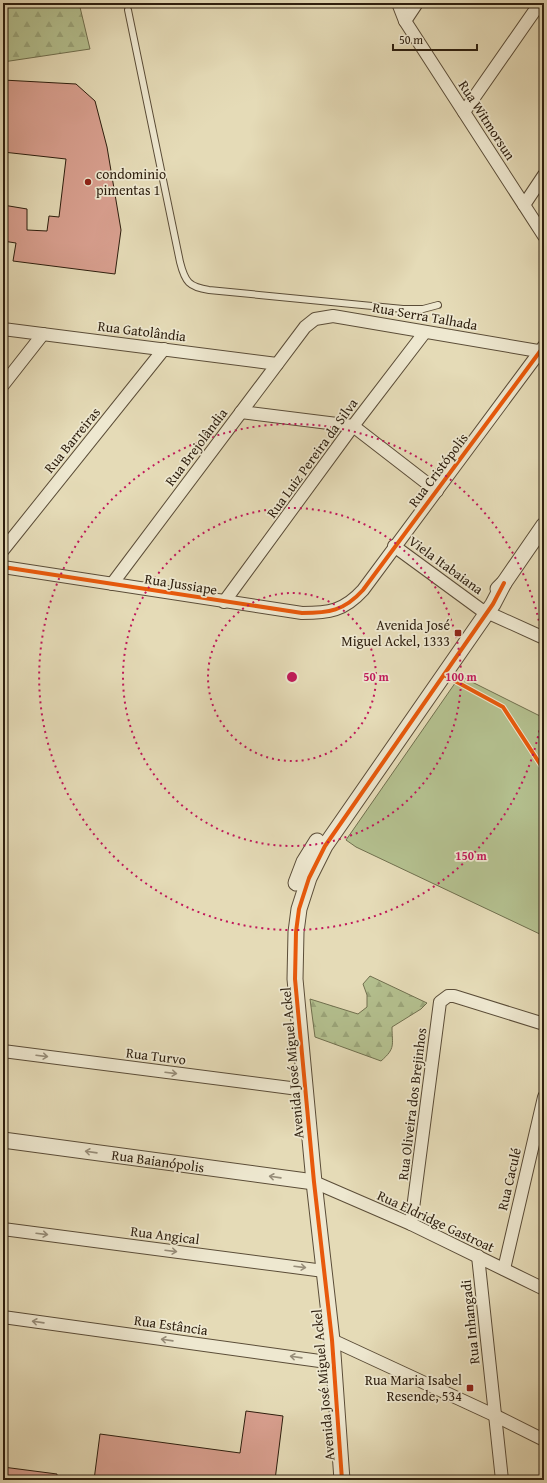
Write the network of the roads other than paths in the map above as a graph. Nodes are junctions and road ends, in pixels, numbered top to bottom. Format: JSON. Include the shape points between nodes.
{"nodes":[{"id":1,"x":398,"y":3,"type":"edge"},
{"id":2,"x":417,"y":3,"type":"edge"},
{"id":3,"x":540,"y":7,"type":"edge"},
{"id":4,"x":128,"y":10,"type":"dead end"},
{"id":5,"x":405,"y":21,"type":"junction"},
{"id":6,"x":464,"y":112,"type":"junction"},
{"id":7,"x":544,"y":175,"type":"edge"},
{"id":8,"x":524,"y":205,"type":"junction"},
{"id":9,"x":544,"y":236,"type":"edge"},
{"id":10,"x":438,"y":305,"type":"dead end"},
{"id":11,"x":305,"y":328,"type":"joint"},
{"id":12,"x":3,"y":329,"type":"edge"},
{"id":13,"x":425,"y":332,"type":"junction"},
{"id":14,"x":43,"y":334,"type":"junction"},
{"id":15,"x":164,"y":349,"type":"junction"},
{"id":16,"x":543,"y":350,"type":"edge"},
{"id":17,"x":277,"y":364,"type":"junction"},
{"id":18,"x":3,"y":385,"type":"edge"},
{"id":19,"x":241,"y":412,"type":"junction"},
{"id":20,"x":353,"y":426,"type":"junction"},
{"id":21,"x":437,"y":491,"type":"junction"},
{"id":22,"x":544,"y":525,"type":"edge"},
{"id":23,"x":394,"y":546,"type":"junction"},
{"id":24,"x":3,"y":550,"type":"edge"},
{"id":25,"x":3,"y":567,"type":"edge"},
{"id":26,"x":112,"y":584,"type":"junction"},
{"id":27,"x":353,"y":601,"type":"joint"},
{"id":28,"x":224,"y":602,"type":"junction"},
{"id":29,"x":484,"y":611,"type":"junction"},
{"id":30,"x":544,"y":638,"type":"edge"},
{"id":31,"x":544,"y":1024,"type":"edge"},
{"id":32,"x":3,"y":1051,"type":"edge"},
{"id":33,"x":306,"y":1090,"type":"junction"},
{"id":34,"x":544,"y":1097,"type":"edge"},
{"id":35,"x":3,"y":1140,"type":"edge"},
{"id":36,"x":314,"y":1182,"type":"junction"},
{"id":37,"x":411,"y":1224,"type":"junction"},
{"id":38,"x":3,"y":1229,"type":"edge"},
{"id":39,"x":478,"y":1256,"type":"junction"},
{"id":40,"x":504,"y":1269,"type":"junction"},
{"id":41,"x":324,"y":1271,"type":"junction"},
{"id":42,"x":544,"y":1288,"type":"edge"},
{"id":43,"x":3,"y":1317,"type":"edge"},
{"id":44,"x":332,"y":1340,"type":"junction"},
{"id":45,"x":334,"y":1363,"type":"junction"},
{"id":46,"x":496,"y":1416,"type":"junction"},
{"id":47,"x":544,"y":1440,"type":"edge"},
{"id":48,"x":342,"y":1480,"type":"edge"},
{"id":49,"x":502,"y":1480,"type":"edge"}],
"edges":[{"from":1,"to":5,"type":"street","name":"Rua Witmorsun"},
{"from":2,"to":5,"type":"street"},
{"from":3,"to":6,"type":"street"},
{"from":4,"to":10,"type":"lane","via":[[180,262],[188,283],[209,290],[402,309],[423,309]]},
{"from":5,"to":6,"type":"street","name":"Rua Witmorsun"},
{"from":6,"to":8,"type":"street","name":"Rua Witmorsun"},
{"from":7,"to":8,"type":"street"},
{"from":8,"to":9,"type":"street","name":"Rua Witmorsun"},
{"from":11,"to":13,"type":"street","name":"Rua Serra Talhada","via":[[315,319],[333,316]]},
{"from":11,"to":17,"type":"street","name":"Rua Brejolândia"},
{"from":12,"to":14,"type":"street","name":"Rua Gatolândia"},
{"from":13,"to":16,"type":"street","name":"Rua Serra Talhada"},
{"from":13,"to":20,"type":"street","name":"Rua Luiz Pereira da Silva"},
{"from":14,"to":15,"type":"street","name":"Rua Gatolândia"},
{"from":14,"to":18,"type":"street"},
{"from":15,"to":17,"type":"street","name":"Rua Gatolândia"},
{"from":15,"to":24,"type":"street","name":"Rua Barreiras"},
{"from":16,"to":21,"type":"street","name":"Rua Cristópolis"},
{"from":17,"to":19,"type":"street","name":"Rua Brejolândia"},
{"from":19,"to":20,"type":"street"},
{"from":19,"to":26,"type":"street","name":"Rua Brejolândia"},
{"from":20,"to":21,"type":"street"},
{"from":20,"to":28,"type":"street","name":"Rua Luiz Pereira da Silva"},
{"from":21,"to":23,"type":"street","name":"Rua Cristópolis"},
{"from":22,"to":29,"type":"street","name":"Avenida José Miguel Ackel"},
{"from":23,"to":27,"type":"street","name":"Rua Cristópolis"},
{"from":23,"to":29,"type":"street","name":"Viela Itabaiana"},
{"from":25,"to":26,"type":"street","name":"Rua Jussiape"},
{"from":26,"to":28,"type":"street","name":"Rua Jussiape"},
{"from":27,"to":28,"type":"street","name":"Rua Jussiape","via":[[340,609],[315,613]]},
{"from":29,"to":30,"type":"street","name":"Viela Itabaiana"},
{"from":29,"to":33,"type":"street","name":"Avenida José Miguel Ackel","via":[[343,820],[314,866],[304,889],[296,932],[295,979]]},
{"from":31,"to":37,"type":"street","name":"Rua Oliveira dos Brejinhos","via":[[454,996],[448,996],[440,1002]]},
{"from":32,"to":33,"type":"street","name":"Rua Turvo","one_way":true},
{"from":33,"to":36,"type":"street","name":"Avenida José Miguel Ackel"},
{"from":34,"to":40,"type":"street","name":"Rua Caculé"},
{"from":36,"to":35,"type":"street","name":"Rua Baianópolis","one_way":true},
{"from":36,"to":37,"type":"street","name":"Rua Eldridge Gastroat"},
{"from":36,"to":41,"type":"street","name":"Avenida José Miguel Ackel"},
{"from":37,"to":39,"type":"street","name":"Rua Eldridge Gastroat"},
{"from":38,"to":41,"type":"street","name":"Rua Angical","one_way":true},
{"from":39,"to":40,"type":"street","name":"Rua Eldridge Gastroat"},
{"from":39,"to":46,"type":"street","name":"Rua Inhangadi"},
{"from":40,"to":42,"type":"street","name":"Rua Eldridge Gastroat"},
{"from":41,"to":44,"type":"street","name":"Avenida José Miguel Ackel"},
{"from":45,"to":43,"type":"street","name":"Rua Estância","one_way":true},
{"from":44,"to":45,"type":"street","name":"Avenida José Miguel Ackel"},
{"from":44,"to":46,"type":"street"},
{"from":45,"to":48,"type":"street","name":"Avenida José Miguel Ackel"},
{"from":46,"to":47,"type":"street"},
{"from":46,"to":49,"type":"street","name":"Rua Inhangadi"}]}
